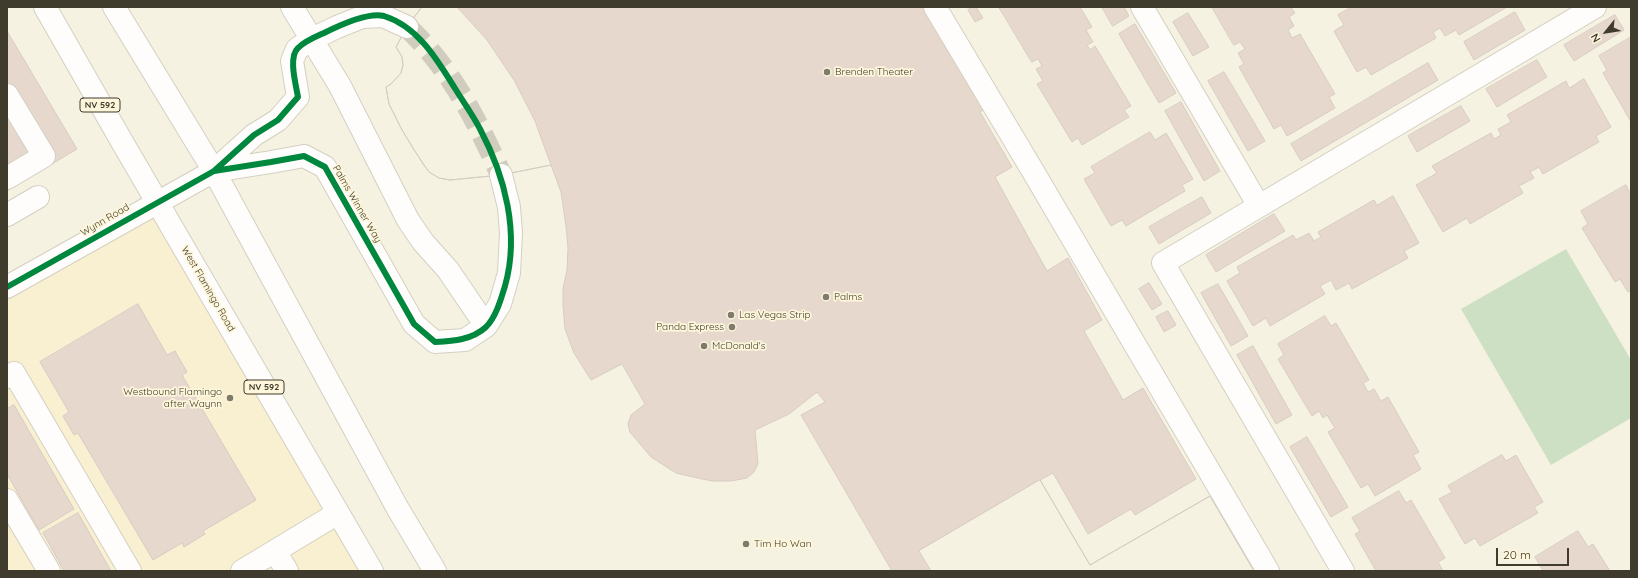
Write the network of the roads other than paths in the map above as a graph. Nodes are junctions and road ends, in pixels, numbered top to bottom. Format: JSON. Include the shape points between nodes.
{"nodes":[{"id":1,"x":45,"y":7,"type":"edge"},
{"id":2,"x":114,"y":7,"type":"edge"},
{"id":3,"x":292,"y":7,"type":"edge"},
{"id":4,"x":935,"y":7,"type":"edge"},
{"id":5,"x":1142,"y":7,"type":"edge"},
{"id":6,"x":1592,"y":8,"type":"edge"},
{"id":7,"x":407,"y":27,"type":"tunnel mouth"},
{"id":8,"x":312,"y":39,"type":"junction"},
{"id":9,"x":10,"y":106,"type":"edge"},
{"id":10,"x":214,"y":171,"type":"junction"},
{"id":11,"x":501,"y":175,"type":"tunnel mouth"},
{"id":12,"x":7,"y":178,"type":"edge"},
{"id":13,"x":38,"y":197,"type":"dead end"},
{"id":14,"x":157,"y":202,"type":"junction"},
{"id":15,"x":1259,"y":206,"type":"junction"},
{"id":16,"x":7,"y":215,"type":"edge"},
{"id":17,"x":7,"y":287,"type":"edge"},
{"id":18,"x":486,"y":326,"type":"junction"},
{"id":19,"x":7,"y":377,"type":"edge"},
{"id":20,"x":7,"y":500,"type":"edge"},
{"id":21,"x":338,"y":513,"type":"junction"},
{"id":22,"x":275,"y":551,"type":"junction"},
{"id":23,"x":49,"y":571,"type":"edge"},
{"id":24,"x":130,"y":571,"type":"edge"},
{"id":25,"x":242,"y":571,"type":"edge"},
{"id":26,"x":287,"y":571,"type":"edge"},
{"id":27,"x":372,"y":571,"type":"edge"},
{"id":28,"x":435,"y":571,"type":"edge"},
{"id":29,"x":1268,"y":571,"type":"edge"},
{"id":30,"x":1343,"y":571,"type":"edge"}],
"edges":[{"from":1,"to":14,"type":"main road","name":"West Flamingo Road","number":"NV 592"},
{"from":2,"to":10,"type":"main road"},
{"from":3,"to":8,"type":"main road"},
{"from":4,"to":29,"type":"main road"},
{"from":5,"to":15,"type":"main road"},
{"from":6,"to":15,"type":"main road"},
{"from":7,"to":8,"type":"main road","via":[[383,16],[362,17]]},
{"from":8,"to":10,"type":"main road","via":[[296,48],[292,60],[298,97],[278,120],[254,135]]},
{"from":8,"to":18,"type":"main road","via":[[340,86],[408,220],[422,242],[448,270]]},
{"from":9,"to":12,"type":"main road","via":[[44,156]]},
{"from":10,"to":14,"type":"main road","name":"Wynn Road"},
{"from":10,"to":18,"type":"main road","name":"Palms Winner Way","via":[[304,156],[325,167],[414,324],[435,342],[465,340]]},
{"from":10,"to":28,"type":"main road","via":[[398,509]]},
{"from":11,"to":18,"type":"main road","name":"Palms Winner Way","via":[[509,207],[511,233],[508,273],[500,304]]},
{"from":13,"to":16,"type":"main road"},
{"from":14,"to":17,"type":"main road","name":"Wynn Road"},
{"from":14,"to":21,"type":"main road","name":"West Flamingo Road","number":"NV 592"},
{"from":15,"to":30,"type":"main road","via":[[1163,263]]},
{"from":19,"to":24,"type":"main road","via":[[14,373]]},
{"from":20,"to":23,"type":"main road"},
{"from":21,"to":22,"type":"main road"},
{"from":21,"to":27,"type":"main road","name":"West Flamingo Road","number":"NV 592"},
{"from":22,"to":25,"type":"main road"},
{"from":22,"to":26,"type":"main road"}]}
